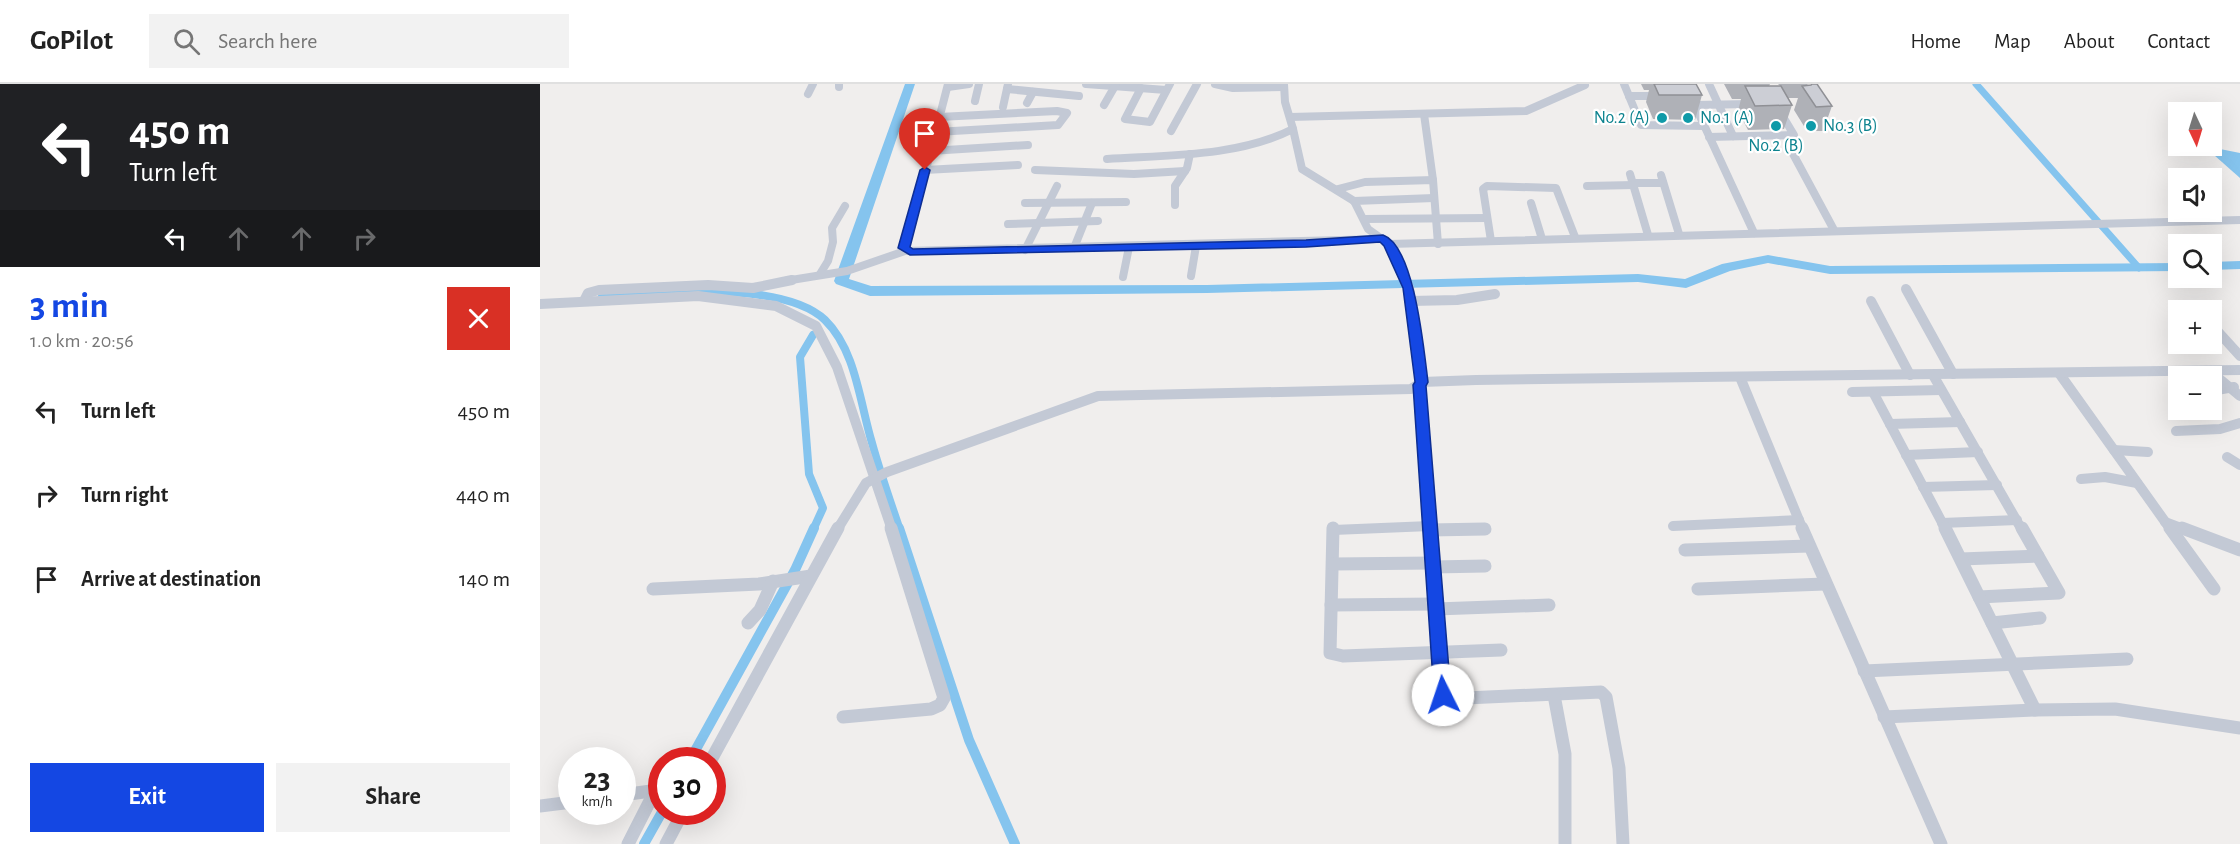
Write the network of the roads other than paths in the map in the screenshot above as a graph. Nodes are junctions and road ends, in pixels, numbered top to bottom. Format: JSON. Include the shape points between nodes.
{"nodes":[{"id":1,"x":813,"y":84,"type":"edge"},
{"id":2,"x":969,"y":84,"type":"edge"},
{"id":3,"x":979,"y":84,"type":"edge"},
{"id":4,"x":1086,"y":84,"type":"edge"},
{"id":5,"x":1197,"y":84,"type":"edge"},
{"id":6,"x":1218,"y":84,"type":"edge"},
{"id":7,"x":1585,"y":84,"type":"edge"},
{"id":8,"x":1624,"y":84,"type":"edge"},
{"id":9,"x":1685,"y":84,"type":"edge"},
{"id":10,"x":1709,"y":84,"type":"edge"},
{"id":11,"x":948,"y":85,"type":"edge"},
{"id":12,"x":1119,"y":85,"type":"edge"},
{"id":13,"x":1007,"y":86,"type":"edge"},
{"id":14,"x":1284,"y":86,"type":"edge"},
{"id":15,"x":1168,"y":87,"type":"edge"},
{"id":16,"x":1141,"y":88,"type":"junction"},
{"id":17,"x":1033,"y":92,"type":"junction"},
{"id":18,"x":808,"y":94,"type":"dead end"},
{"id":19,"x":1058,"y":94,"type":"junction"},
{"id":20,"x":1690,"y":95,"type":"junction"},
{"id":21,"x":1079,"y":96,"type":"dead end"},
{"id":22,"x":1629,"y":96,"type":"junction"},
{"id":23,"x":1670,"y":96,"type":"edge"},
{"id":24,"x":1680,"y":96,"type":"edge"},
{"id":25,"x":975,"y":101,"type":"dead end"},
{"id":26,"x":1027,"y":103,"type":"dead end"},
{"id":27,"x":1764,"y":104,"type":"edge"},
{"id":28,"x":1784,"y":104,"type":"edge"},
{"id":29,"x":1104,"y":105,"type":"dead end"},
{"id":30,"x":1695,"y":105,"type":"junction"},
{"id":31,"x":1719,"y":105,"type":"junction"},
{"id":32,"x":1003,"y":106,"type":"dead end"},
{"id":33,"x":1048,"y":112,"type":"junction"},
{"id":34,"x":1424,"y":114,"type":"junction"},
{"id":35,"x":939,"y":117,"type":"junction"},
{"id":36,"x":1290,"y":117,"type":"junction"},
{"id":37,"x":1704,"y":126,"type":"junction"},
{"id":38,"x":1293,"y":129,"type":"junction"},
{"id":39,"x":1171,"y":131,"type":"dead end"},
{"id":40,"x":936,"y":132,"type":"junction"},
{"id":41,"x":1733,"y":136,"type":"junction"},
{"id":42,"x":1708,"y":137,"type":"junction"},
{"id":43,"x":1028,"y":145,"type":"dead end"},
{"id":44,"x":930,"y":151,"type":"junction"},
{"id":45,"x":1792,"y":152,"type":"dead end"},
{"id":46,"x":1190,"y":154,"type":"junction"},
{"id":47,"x":1107,"y":159,"type":"dead end"},
{"id":48,"x":1017,"y":165,"type":"dead end"},
{"id":49,"x":925,"y":170,"type":"junction"},
{"id":50,"x":1035,"y":170,"type":"dead end"},
{"id":51,"x":1185,"y":171,"type":"junction"},
{"id":52,"x":1433,"y":180,"type":"junction"},
{"id":53,"x":1632,"y":181,"type":"junction"},
{"id":54,"x":1057,"y":186,"type":"dead end"},
{"id":55,"x":1587,"y":186,"type":"dead end"},
{"id":56,"x":1338,"y":189,"type":"junction"},
{"id":57,"x":1434,"y":198,"type":"junction"},
{"id":58,"x":1354,"y":201,"type":"junction"},
{"id":59,"x":1126,"y":202,"type":"dead end"},
{"id":60,"x":1025,"y":203,"type":"dead end"},
{"id":61,"x":1092,"y":203,"type":"junction"},
{"id":62,"x":1531,"y":203,"type":"dead end"},
{"id":63,"x":1048,"y":204,"type":"junction"},
{"id":64,"x":1175,"y":205,"type":"dead end"},
{"id":65,"x":844,"y":206,"type":"dead end"},
{"id":66,"x":1436,"y":218,"type":"junction"},
{"id":67,"x":1487,"y":218,"type":"junction"},
{"id":68,"x":1364,"y":219,"type":"junction"},
{"id":69,"x":2240,"y":220,"type":"edge"},
{"id":70,"x":1098,"y":221,"type":"dead end"},
{"id":71,"x":1084,"y":222,"type":"junction"},
{"id":72,"x":1038,"y":223,"type":"junction"},
{"id":73,"x":1008,"y":224,"type":"dead end"},
{"id":74,"x":1834,"y":230,"type":"junction"},
{"id":75,"x":1754,"y":232,"type":"junction"},
{"id":76,"x":1679,"y":234,"type":"junction"},
{"id":77,"x":1648,"y":235,"type":"junction"},
{"id":78,"x":1575,"y":237,"type":"junction"},
{"id":79,"x":1542,"y":239,"type":"junction"},
{"id":80,"x":1386,"y":241,"type":"junction"},
{"id":81,"x":1491,"y":242,"type":"junction"},
{"id":82,"x":1438,"y":244,"type":"junction"},
{"id":83,"x":1196,"y":246,"type":"junction"},
{"id":84,"x":1129,"y":247,"type":"junction"},
{"id":85,"x":1074,"y":248,"type":"junction"},
{"id":86,"x":1025,"y":250,"type":"junction"},
{"id":87,"x":905,"y":251,"type":"junction"},
{"id":88,"x":820,"y":274,"type":"junction"},
{"id":89,"x":1191,"y":276,"type":"dead end"},
{"id":90,"x":1123,"y":277,"type":"dead end"},
{"id":91,"x":1906,"y":289,"type":"dead end"},
{"id":92,"x":1495,"y":294,"type":"dead end"},
{"id":93,"x":584,"y":301,"type":"junction"},
{"id":94,"x":1411,"y":301,"type":"junction"},
{"id":95,"x":1870,"y":301,"type":"dead end"},
{"id":96,"x":540,"y":304,"type":"edge"},
{"id":97,"x":2222,"y":336,"type":"edge"},
{"id":98,"x":2240,"y":356,"type":"edge"},
{"id":99,"x":2240,"y":370,"type":"edge"},
{"id":100,"x":2222,"y":371,"type":"edge"},
{"id":101,"x":2168,"y":372,"type":"edge"},
{"id":102,"x":2059,"y":373,"type":"junction"},
{"id":103,"x":1953,"y":374,"type":"junction"},
{"id":104,"x":1910,"y":375,"type":"junction"},
{"id":105,"x":1933,"y":375,"type":"junction"},
{"id":106,"x":1740,"y":378,"type":"junction"},
{"id":107,"x":2222,"y":379,"type":"edge"},
{"id":108,"x":1421,"y":384,"type":"junction"},
{"id":109,"x":2235,"y":387,"type":"edge"},
{"id":110,"x":1941,"y":390,"type":"junction"},
{"id":111,"x":1852,"y":392,"type":"dead end"},
{"id":112,"x":1873,"y":392,"type":"junction"},
{"id":113,"x":2240,"y":396,"type":"edge"},
{"id":114,"x":1960,"y":422,"type":"junction"},
{"id":115,"x":2240,"y":423,"type":"edge"},
{"id":116,"x":1890,"y":424,"type":"junction"},
{"id":117,"x":2176,"y":431,"type":"dead end"},
{"id":118,"x":2114,"y":450,"type":"junction"},
{"id":119,"x":1978,"y":452,"type":"junction"},
{"id":120,"x":2148,"y":452,"type":"dead end"},
{"id":121,"x":1906,"y":455,"type":"junction"},
{"id":122,"x":2227,"y":457,"type":"dead end"},
{"id":123,"x":2240,"y":465,"type":"edge"},
{"id":124,"x":879,"y":475,"type":"junction"},
{"id":125,"x":2081,"y":478,"type":"dead end"},
{"id":126,"x":2137,"y":483,"type":"junction"},
{"id":127,"x":1997,"y":485,"type":"junction"},
{"id":128,"x":1923,"y":488,"type":"junction"},
{"id":129,"x":1799,"y":520,"type":"junction"},
{"id":130,"x":2017,"y":520,"type":"junction"},
{"id":131,"x":2165,"y":522,"type":"junction"},
{"id":132,"x":1942,"y":523,"type":"junction"},
{"id":133,"x":1674,"y":526,"type":"dead end"},
{"id":134,"x":1430,"y":528,"type":"junction"},
{"id":135,"x":1485,"y":529,"type":"dead end"},
{"id":136,"x":1809,"y":546,"type":"junction"},
{"id":137,"x":1685,"y":550,"type":"dead end"},
{"id":138,"x":2240,"y":550,"type":"edge"},
{"id":139,"x":2038,"y":556,"type":"junction"},
{"id":140,"x":1961,"y":559,"type":"junction"},
{"id":141,"x":1333,"y":564,"type":"junction"},
{"id":142,"x":1433,"y":565,"type":"junction"},
{"id":143,"x":1485,"y":566,"type":"dead end"},
{"id":144,"x":806,"y":577,"type":"junction"},
{"id":145,"x":775,"y":580,"type":"junction"},
{"id":146,"x":1825,"y":584,"type":"junction"},
{"id":147,"x":653,"y":589,"type":"dead end"},
{"id":148,"x":1698,"y":589,"type":"dead end"},
{"id":149,"x":2214,"y":589,"type":"dead end"},
{"id":150,"x":1979,"y":597,"type":"junction"},
{"id":151,"x":1331,"y":604,"type":"junction"},
{"id":152,"x":1549,"y":605,"type":"dead end"},
{"id":153,"x":1436,"y":606,"type":"junction"},
{"id":154,"x":2040,"y":618,"type":"dead end"},
{"id":155,"x":748,"y":623,"type":"dead end"},
{"id":156,"x":1992,"y":623,"type":"junction"},
{"id":157,"x":1501,"y":650,"type":"dead end"},
{"id":158,"x":1439,"y":652,"type":"junction"},
{"id":159,"x":2127,"y":659,"type":"dead end"},
{"id":160,"x":2013,"y":665,"type":"junction"},
{"id":161,"x":1864,"y":671,"type":"junction"},
{"id":162,"x":1554,"y":695,"type":"junction"},
{"id":163,"x":2035,"y":710,"type":"junction"},
{"id":164,"x":843,"y":717,"type":"dead end"},
{"id":165,"x":1884,"y":717,"type":"junction"},
{"id":166,"x":2240,"y":728,"type":"edge"},
{"id":167,"x":718,"y":747,"type":"edge"},
{"id":168,"x":558,"y":804,"type":"edge"},
{"id":169,"x":540,"y":806,"type":"edge"},
{"id":170,"x":648,"y":808,"type":"edge"},
{"id":171,"x":676,"y":825,"type":"edge"},
{"id":172,"x":628,"y":844,"type":"edge"},
{"id":173,"x":666,"y":844,"type":"edge"},
{"id":174,"x":1565,"y":844,"type":"edge"},
{"id":175,"x":1623,"y":844,"type":"edge"},
{"id":176,"x":1941,"y":844,"type":"edge"}],
"edges":[{"from":1,"to":18,"type":"street"},
{"from":2,"to":11,"type":"street"},
{"from":3,"to":25,"type":"street"},
{"from":4,"to":12,"type":"street"},
{"from":5,"to":39,"type":"street"},
{"from":6,"to":14,"type":"street","via":[[1233,88]]},
{"from":7,"to":34,"type":"street","via":[[1526,111]]},
{"from":8,"to":22,"type":"street"},
{"from":9,"to":20,"type":"street"},
{"from":10,"to":31,"type":"street"},
{"from":11,"to":35,"type":"street"},
{"from":12,"to":16,"type":"street"},
{"from":12,"to":29,"type":"street"},
{"from":13,"to":17,"type":"street"},
{"from":13,"to":32,"type":"street"},
{"from":14,"to":36,"type":"street"},
{"from":15,"to":16,"type":"street"},
{"from":15,"to":16,"type":"street","via":[[1149,122],[1127,120],[1125,117]]},
{"from":17,"to":19,"type":"street"},
{"from":17,"to":26,"type":"street"},
{"from":19,"to":21,"type":"street"},
{"from":19,"to":33,"type":"street"},
{"from":20,"to":24,"type":"street"},
{"from":20,"to":30,"type":"street"},
{"from":22,"to":23,"type":"street"},
{"from":22,"to":37,"type":"street","via":[[1641,125]]},
{"from":27,"to":31,"type":"street"},
{"from":28,"to":41,"type":"street","via":[[1776,104],[1794,135]]},
{"from":30,"to":31,"type":"street"},
{"from":30,"to":37,"type":"street"},
{"from":31,"to":41,"type":"street"},
{"from":33,"to":35,"type":"street"},
{"from":33,"to":40,"type":"street","via":[[1066,113],[1058,125]]},
{"from":34,"to":36,"type":"street"},
{"from":34,"to":52,"type":"street"},
{"from":35,"to":40,"type":"street"},
{"from":36,"to":38,"type":"street"},
{"from":37,"to":42,"type":"street"},
{"from":38,"to":46,"type":"street","via":[[1270,141]]},
{"from":38,"to":56,"type":"street","via":[[1302,169]]},
{"from":40,"to":44,"type":"street"},
{"from":41,"to":42,"type":"street"},
{"from":42,"to":75,"type":"street"},
{"from":43,"to":44,"type":"street"},
{"from":44,"to":49,"type":"street"},
{"from":45,"to":74,"type":"street"},
{"from":46,"to":47,"type":"street"},
{"from":46,"to":51,"type":"street"},
{"from":48,"to":49,"type":"street"},
{"from":49,"to":87,"type":"street"},
{"from":50,"to":51,"type":"street","via":[[1134,174]]},
{"from":51,"to":64,"type":"street","via":[[1174,186]]},
{"from":52,"to":56,"type":"street","via":[[1365,182]]},
{"from":52,"to":57,"type":"street"},
{"from":53,"to":55,"type":"street"},
{"from":53,"to":76,"type":"street","via":[[1662,179]]},
{"from":53,"to":77,"type":"street"},
{"from":54,"to":63,"type":"street"},
{"from":56,"to":58,"type":"street"},
{"from":57,"to":58,"type":"street"},
{"from":57,"to":66,"type":"street"},
{"from":58,"to":68,"type":"street"},
{"from":59,"to":61,"type":"street"},
{"from":60,"to":63,"type":"street"},
{"from":61,"to":63,"type":"street"},
{"from":61,"to":71,"type":"street"},
{"from":62,"to":79,"type":"street"},
{"from":63,"to":72,"type":"street"},
{"from":65,"to":88,"type":"street","via":[[831,228],[833,242]]},
{"from":66,"to":67,"type":"street"},
{"from":66,"to":68,"type":"street"},
{"from":66,"to":82,"type":"street"},
{"from":67,"to":78,"type":"street","via":[[1484,187],[1551,187],[1559,190]]},
{"from":67,"to":81,"type":"street"},
{"from":68,"to":80,"type":"street","via":[[1371,231]]},
{"from":69,"to":74,"type":"street"},
{"from":70,"to":71,"type":"street"},
{"from":71,"to":72,"type":"street"},
{"from":71,"to":85,"type":"street"},
{"from":72,"to":73,"type":"street"},
{"from":72,"to":86,"type":"street"},
{"from":74,"to":75,"type":"street"},
{"from":75,"to":76,"type":"street"},
{"from":76,"to":77,"type":"street"},
{"from":77,"to":78,"type":"street"},
{"from":78,"to":79,"type":"street"},
{"from":79,"to":81,"type":"street"},
{"from":80,"to":82,"type":"street"},
{"from":80,"to":83,"type":"street"},
{"from":80,"to":94,"type":"street","via":[[1408,283]]},
{"from":81,"to":82,"type":"street"},
{"from":83,"to":84,"type":"street"},
{"from":83,"to":89,"type":"street"},
{"from":84,"to":85,"type":"street"},
{"from":84,"to":90,"type":"street"},
{"from":85,"to":86,"type":"street"},
{"from":86,"to":87,"type":"street"},
{"from":87,"to":88,"type":"street","via":[[847,270]]},
{"from":88,"to":93,"type":"street","via":[[753,288],[708,285],[599,290],[588,293]]},
{"from":91,"to":103,"type":"street"},
{"from":92,"to":94,"type":"street"},
{"from":93,"to":96,"type":"street"},
{"from":93,"to":124,"type":"street","via":[[720,298],[776,306],[812,324],[837,367],[866,450]]},
{"from":94,"to":108,"type":"street"},
{"from":95,"to":104,"type":"street"},
{"from":97,"to":98,"type":"street"},
{"from":99,"to":100,"type":"street"},
{"from":101,"to":102,"type":"street"},
{"from":102,"to":103,"type":"street"},
{"from":102,"to":118,"type":"street"},
{"from":103,"to":105,"type":"street"},
{"from":104,"to":105,"type":"street"},
{"from":104,"to":106,"type":"street"},
{"from":105,"to":110,"type":"street"},
{"from":106,"to":108,"type":"street"},
{"from":106,"to":129,"type":"street"},
{"from":107,"to":109,"type":"street"},
{"from":108,"to":124,"type":"street","via":[[1399,389],[1098,396]]},
{"from":108,"to":134,"type":"street"},
{"from":109,"to":113,"type":"street"},
{"from":110,"to":112,"type":"street"},
{"from":110,"to":114,"type":"street"},
{"from":111,"to":112,"type":"street"},
{"from":112,"to":116,"type":"street"},
{"from":114,"to":116,"type":"street"},
{"from":114,"to":119,"type":"street"},
{"from":115,"to":117,"type":"street","via":[[2220,429]]},
{"from":116,"to":121,"type":"street"},
{"from":118,"to":120,"type":"street"},
{"from":118,"to":126,"type":"street"},
{"from":119,"to":121,"type":"street"},
{"from":119,"to":127,"type":"street"},
{"from":121,"to":128,"type":"street"},
{"from":122,"to":123,"type":"street"},
{"from":124,"to":144,"type":"street"},
{"from":124,"to":164,"type":"street","via":[[888,518],[944,698],[931,709]]},
{"from":125,"to":126,"type":"street","via":[[2105,477]]},
{"from":126,"to":131,"type":"street"},
{"from":127,"to":128,"type":"street"},
{"from":127,"to":130,"type":"street"},
{"from":128,"to":132,"type":"street"},
{"from":129,"to":133,"type":"street"},
{"from":129,"to":136,"type":"street"},
{"from":130,"to":132,"type":"street"},
{"from":130,"to":139,"type":"street"},
{"from":131,"to":138,"type":"street"},
{"from":131,"to":149,"type":"street"},
{"from":132,"to":140,"type":"street"},
{"from":134,"to":135,"type":"street"},
{"from":134,"to":141,"type":"street","via":[[1334,528]]},
{"from":134,"to":142,"type":"street"},
{"from":136,"to":137,"type":"street"},
{"from":136,"to":146,"type":"street"},
{"from":139,"to":140,"type":"street"},
{"from":139,"to":150,"type":"street","via":[[2059,593]]},
{"from":140,"to":150,"type":"street"},
{"from":141,"to":142,"type":"street"},
{"from":141,"to":151,"type":"street"},
{"from":142,"to":143,"type":"street"},
{"from":142,"to":153,"type":"street"},
{"from":144,"to":145,"type":"street"},
{"from":144,"to":167,"type":"street"},
{"from":145,"to":147,"type":"street"},
{"from":145,"to":155,"type":"street","via":[[760,610]]},
{"from":146,"to":148,"type":"street"},
{"from":146,"to":161,"type":"street"},
{"from":150,"to":156,"type":"street"},
{"from":151,"to":153,"type":"street"},
{"from":151,"to":158,"type":"street","via":[[1329,649],[1333,654]]},
{"from":152,"to":153,"type":"street"},
{"from":153,"to":158,"type":"street"},
{"from":154,"to":156,"type":"street"},
{"from":156,"to":160,"type":"street"},
{"from":157,"to":158,"type":"street"},
{"from":158,"to":162,"type":"street","via":[[1444,699]]},
{"from":159,"to":160,"type":"street"},
{"from":160,"to":161,"type":"street"},
{"from":160,"to":163,"type":"street"},
{"from":161,"to":165,"type":"street"},
{"from":162,"to":174,"type":"street","via":[[1564,754]]},
{"from":162,"to":175,"type":"street","via":[[1601,692],[1606,697],[1619,768]]},
{"from":163,"to":165,"type":"street"},
{"from":163,"to":166,"type":"street","via":[[2115,709]]},
{"from":165,"to":176,"type":"street"},
{"from":168,"to":169,"type":"street"},
{"from":170,"to":172,"type":"street"},
{"from":171,"to":173,"type":"street"}]}
